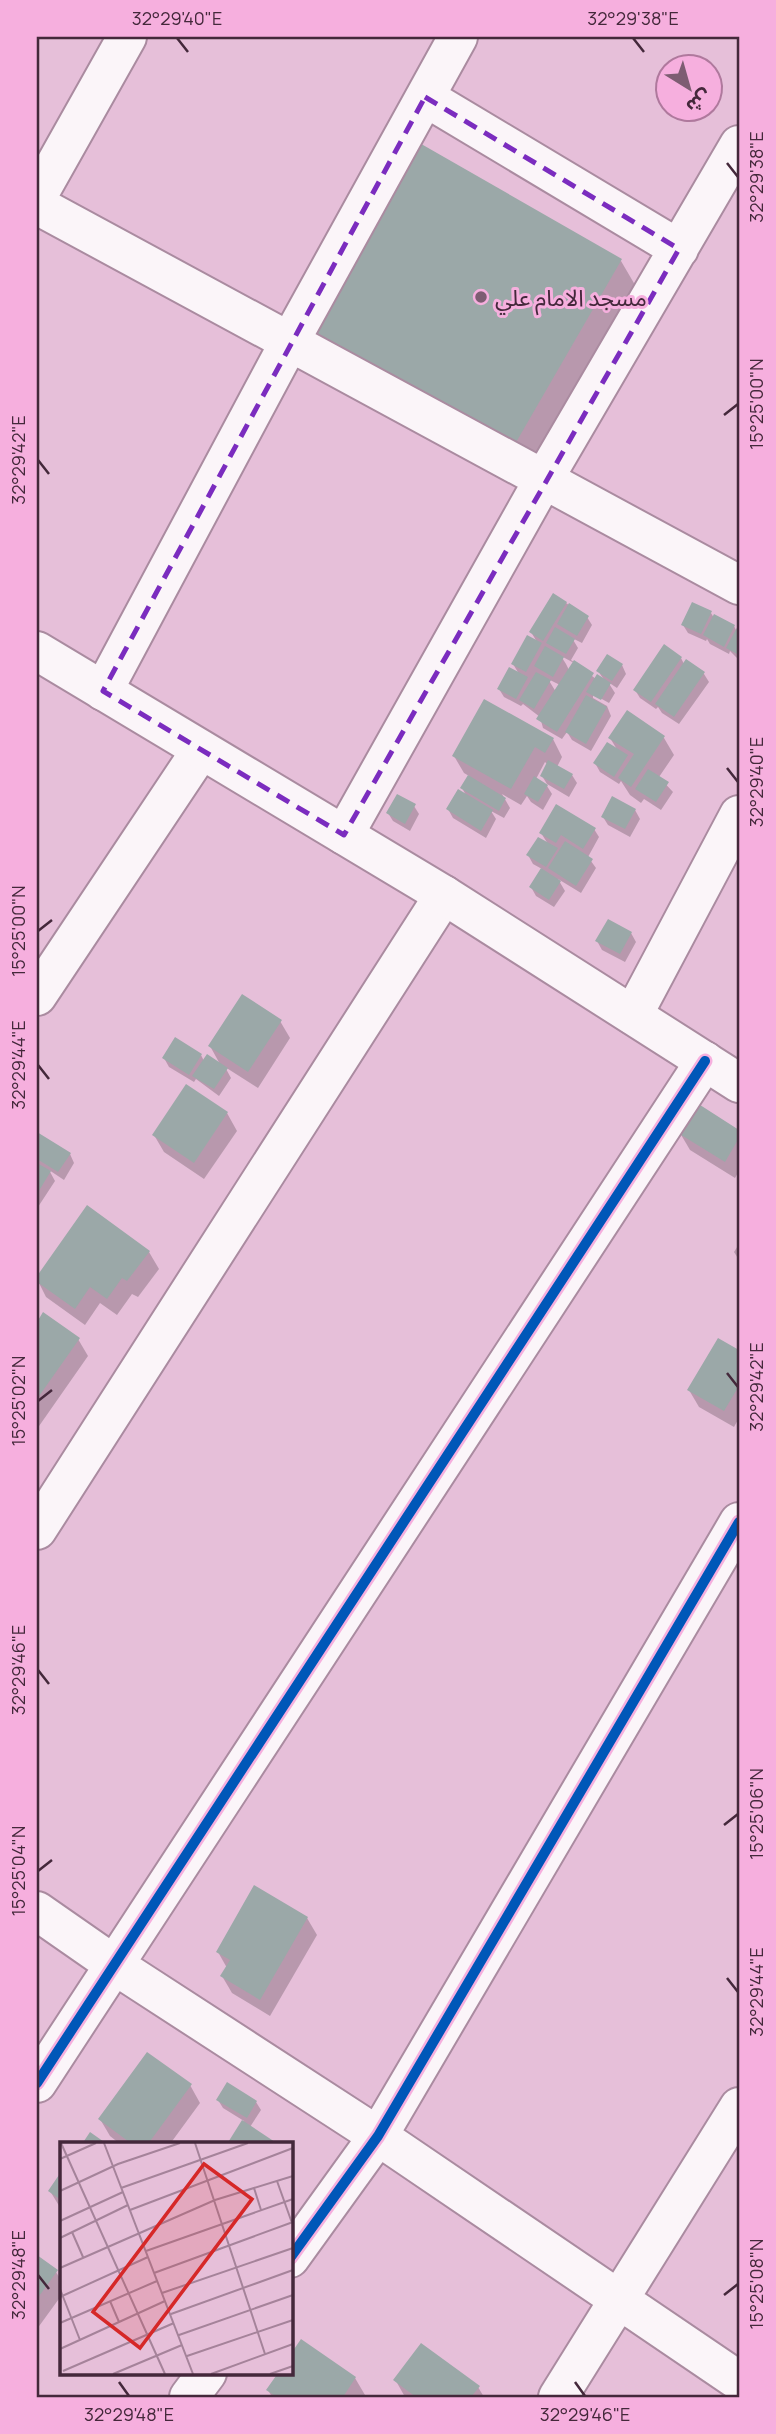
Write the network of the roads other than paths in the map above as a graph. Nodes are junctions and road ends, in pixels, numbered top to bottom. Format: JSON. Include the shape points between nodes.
{"nodes":[{"id":1,"x":127,"y":37,"type":"edge"},
{"id":2,"x":458,"y":37,"type":"edge"},
{"id":3,"x":425,"y":97,"type":"junction"},
{"id":4,"x":739,"y":145,"type":"edge"},
{"id":5,"x":37,"y":197,"type":"edge"},
{"id":6,"x":37,"y":205,"type":"edge"},
{"id":7,"x":679,"y":249,"type":"junction"},
{"id":8,"x":290,"y":341,"type":"junction"},
{"id":9,"x":545,"y":477,"type":"junction"},
{"id":10,"x":739,"y":585,"type":"edge"},
{"id":11,"x":37,"y":651,"type":"edge"},
{"id":12,"x":103,"y":691,"type":"junction"},
{"id":13,"x":201,"y":750,"type":"junction"},
{"id":14,"x":739,"y":815,"type":"edge"},
{"id":15,"x":344,"y":835,"type":"junction"},
{"id":16,"x":444,"y":895,"type":"junction"},
{"id":17,"x":37,"y":996,"type":"edge"},
{"id":18,"x":634,"y":1015,"type":"junction"},
{"id":19,"x":705,"y":1061,"type":"junction"},
{"id":20,"x":739,"y":1083,"type":"edge"},
{"id":21,"x":739,"y":1522,"type":"edge"},
{"id":22,"x":37,"y":1530,"type":"edge"},
{"id":23,"x":37,"y":1910,"type":"edge"},
{"id":24,"x":116,"y":1966,"type":"junction"},
{"id":25,"x":37,"y":2083,"type":"edge"},
{"id":26,"x":739,"y":2108,"type":"edge"},
{"id":27,"x":379,"y":2136,"type":"junction"},
{"id":28,"x":292,"y":2255,"type":"edge"},
{"id":29,"x":621,"y":2298,"type":"junction"},
{"id":30,"x":206,"y":2374,"type":"edge"},
{"id":31,"x":739,"y":2381,"type":"edge"},
{"id":32,"x":189,"y":2397,"type":"edge"},
{"id":33,"x":558,"y":2397,"type":"edge"}],
"edges":[{"from":1,"to":5,"type":"street"},
{"from":2,"to":3,"type":"street"},
{"from":3,"to":7,"type":"street"},
{"from":3,"to":8,"type":"street"},
{"from":4,"to":7,"type":"street"},
{"from":6,"to":8,"type":"street"},
{"from":7,"to":9,"type":"street"},
{"from":8,"to":9,"type":"street"},
{"from":8,"to":12,"type":"street"},
{"from":9,"to":10,"type":"street"},
{"from":9,"to":15,"type":"street"},
{"from":11,"to":12,"type":"street"},
{"from":12,"to":13,"type":"street"},
{"from":13,"to":15,"type":"street"},
{"from":13,"to":17,"type":"street"},
{"from":14,"to":18,"type":"street"},
{"from":15,"to":16,"type":"street"},
{"from":16,"to":18,"type":"street"},
{"from":16,"to":22,"type":"street"},
{"from":18,"to":19,"type":"street"},
{"from":19,"to":20,"type":"street"},
{"from":19,"to":24,"type":"street"},
{"from":21,"to":27,"type":"street"},
{"from":23,"to":24,"type":"street"},
{"from":24,"to":25,"type":"street"},
{"from":24,"to":27,"type":"street"},
{"from":26,"to":29,"type":"street"},
{"from":27,"to":28,"type":"street"},
{"from":27,"to":29,"type":"street"},
{"from":29,"to":31,"type":"street"},
{"from":29,"to":33,"type":"street"},
{"from":30,"to":32,"type":"street"}]}
